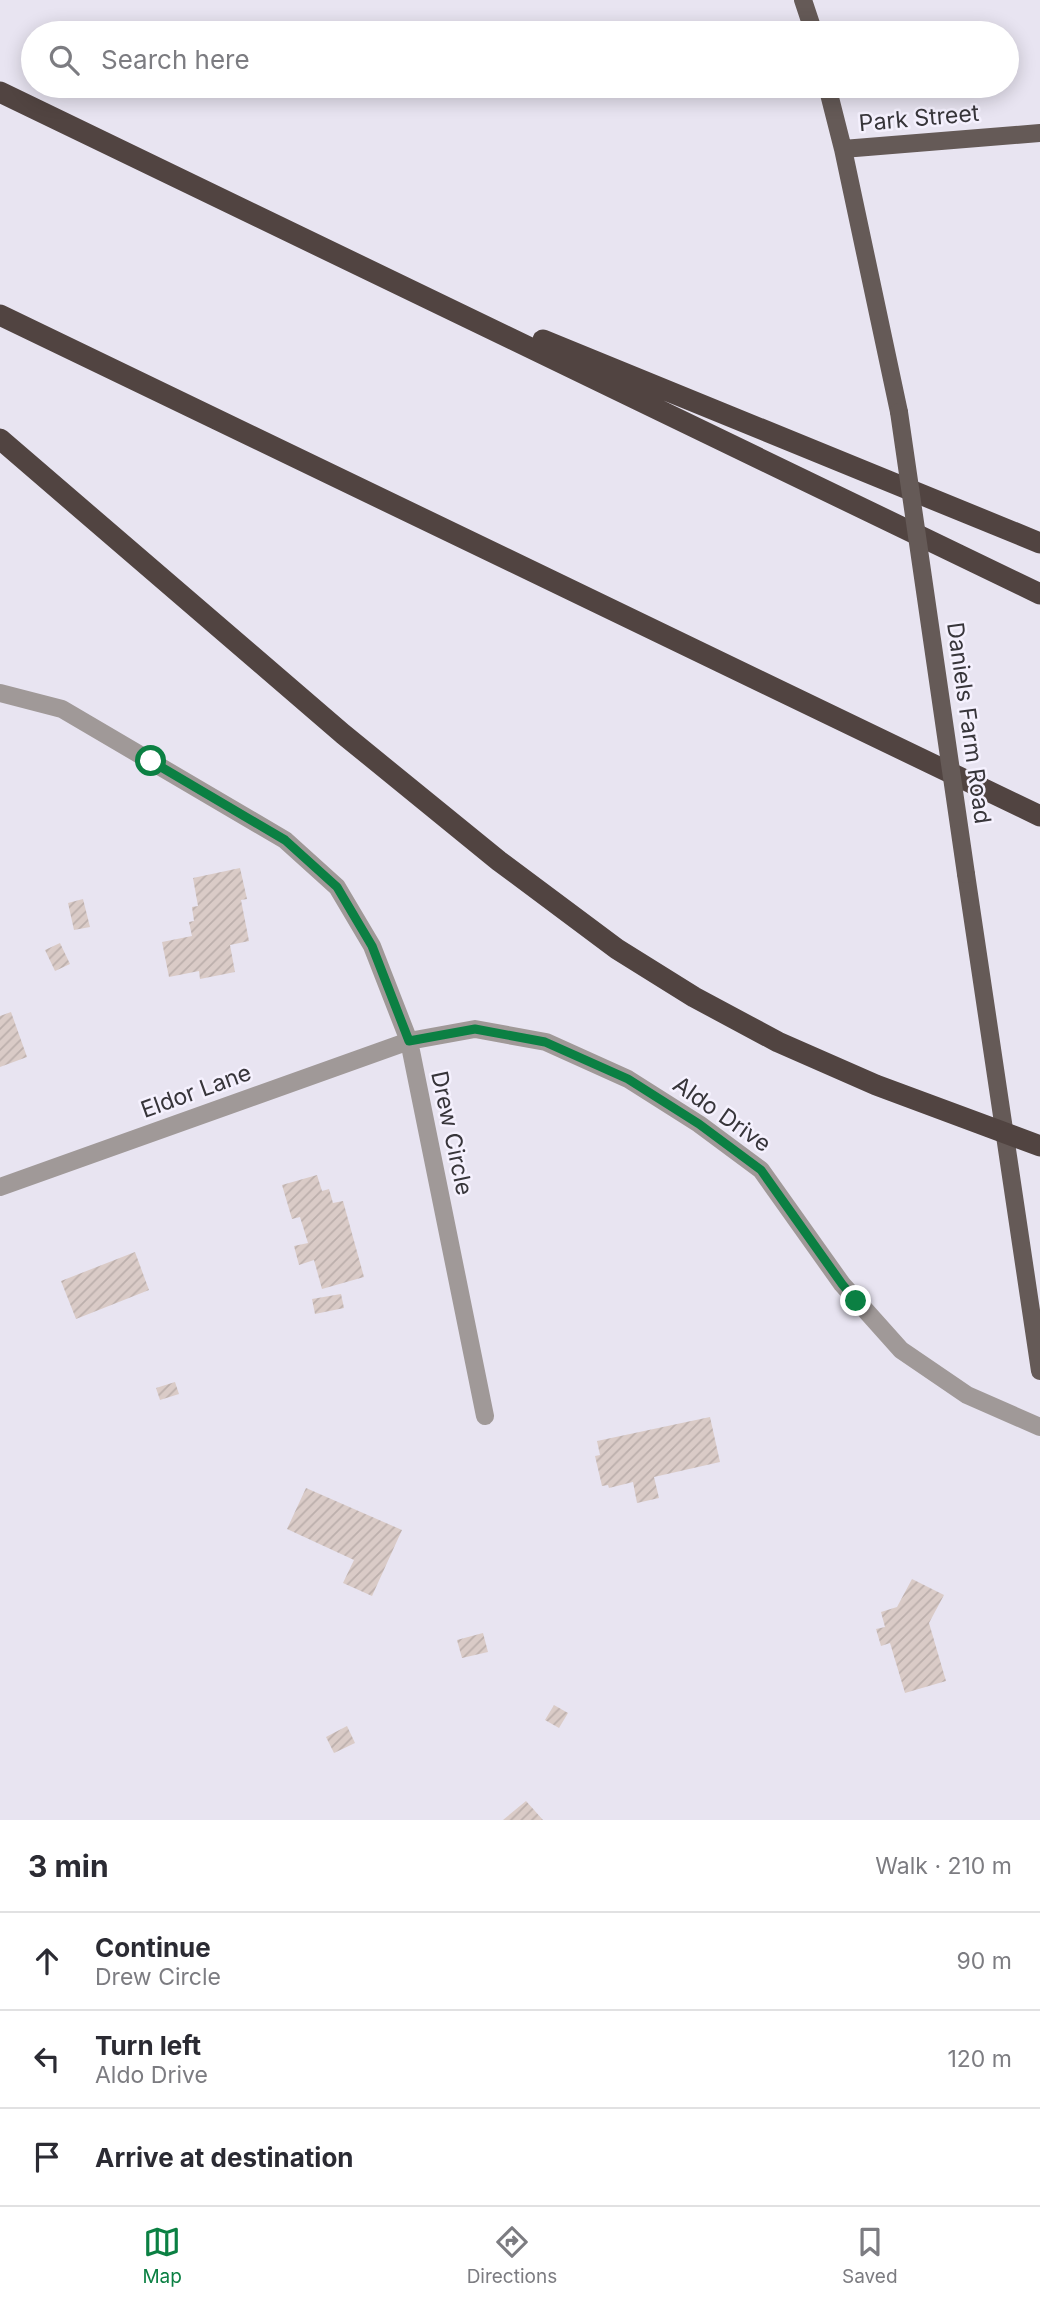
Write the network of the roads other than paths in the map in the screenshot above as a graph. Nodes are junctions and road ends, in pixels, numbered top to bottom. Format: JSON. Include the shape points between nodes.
{"nodes":[{"id":1,"x":803,"y":0,"type":"edge"},
{"id":2,"x":810,"y":21,"type":"edge"},
{"id":3,"x":0,"y":92,"type":"edge"},
{"id":4,"x":830,"y":98,"type":"edge"},
{"id":5,"x":1040,"y":133,"type":"edge"},
{"id":6,"x":843,"y":149,"type":"junction"},
{"id":7,"x":352,"y":262,"type":"junction"},
{"id":8,"x":0,"y":315,"type":"edge"},
{"id":9,"x":0,"y":439,"type":"edge"},
{"id":10,"x":1040,"y":543,"type":"edge"},
{"id":11,"x":1040,"y":594,"type":"edge"},
{"id":12,"x":0,"y":692,"type":"edge"},
{"id":13,"x":1040,"y":817,"type":"edge"},
{"id":14,"x":409,"y":1041,"type":"junction"},
{"id":15,"x":1005,"y":1134,"type":"junction"},
{"id":16,"x":1040,"y":1146,"type":"edge"},
{"id":17,"x":0,"y":1187,"type":"edge"},
{"id":18,"x":1040,"y":1371,"type":"edge"},
{"id":19,"x":485,"y":1416,"type":"dead end"},
{"id":20,"x":1040,"y":1427,"type":"edge"}],
"edges":[{"from":1,"to":2,"type":"main road"},
{"from":3,"to":7,"type":"highway"},
{"from":4,"to":6,"type":"main road","name":"Daniels Farm Road"},
{"from":5,"to":6,"type":"main road","name":"Park Street"},
{"from":6,"to":15,"type":"main road","name":"Daniels Farm Road","bridge":true,"via":[[899,412]]},
{"from":7,"to":10,"type":"highway"},
{"from":7,"to":11,"type":"highway"},
{"from":8,"to":13,"type":"highway"},
{"from":9,"to":15,"type":"highway","via":[[343,734],[499,861],[617,949],[778,1042]]},
{"from":12,"to":14,"type":"street","name":"Drew Circle","via":[[62,709],[285,840],[337,887],[372,946]]},
{"from":14,"to":17,"type":"street","name":"Eldor Lane"},
{"from":14,"to":19,"type":"street","name":"Drew Circle"},
{"from":14,"to":20,"type":"street","name":"Aldo Drive","via":[[475,1029],[545,1042],[628,1079],[761,1170],[842,1284],[901,1350],[967,1395]]},
{"from":15,"to":16,"type":"highway"},
{"from":15,"to":18,"type":"main road","name":"Daniels Farm Road"}]}
